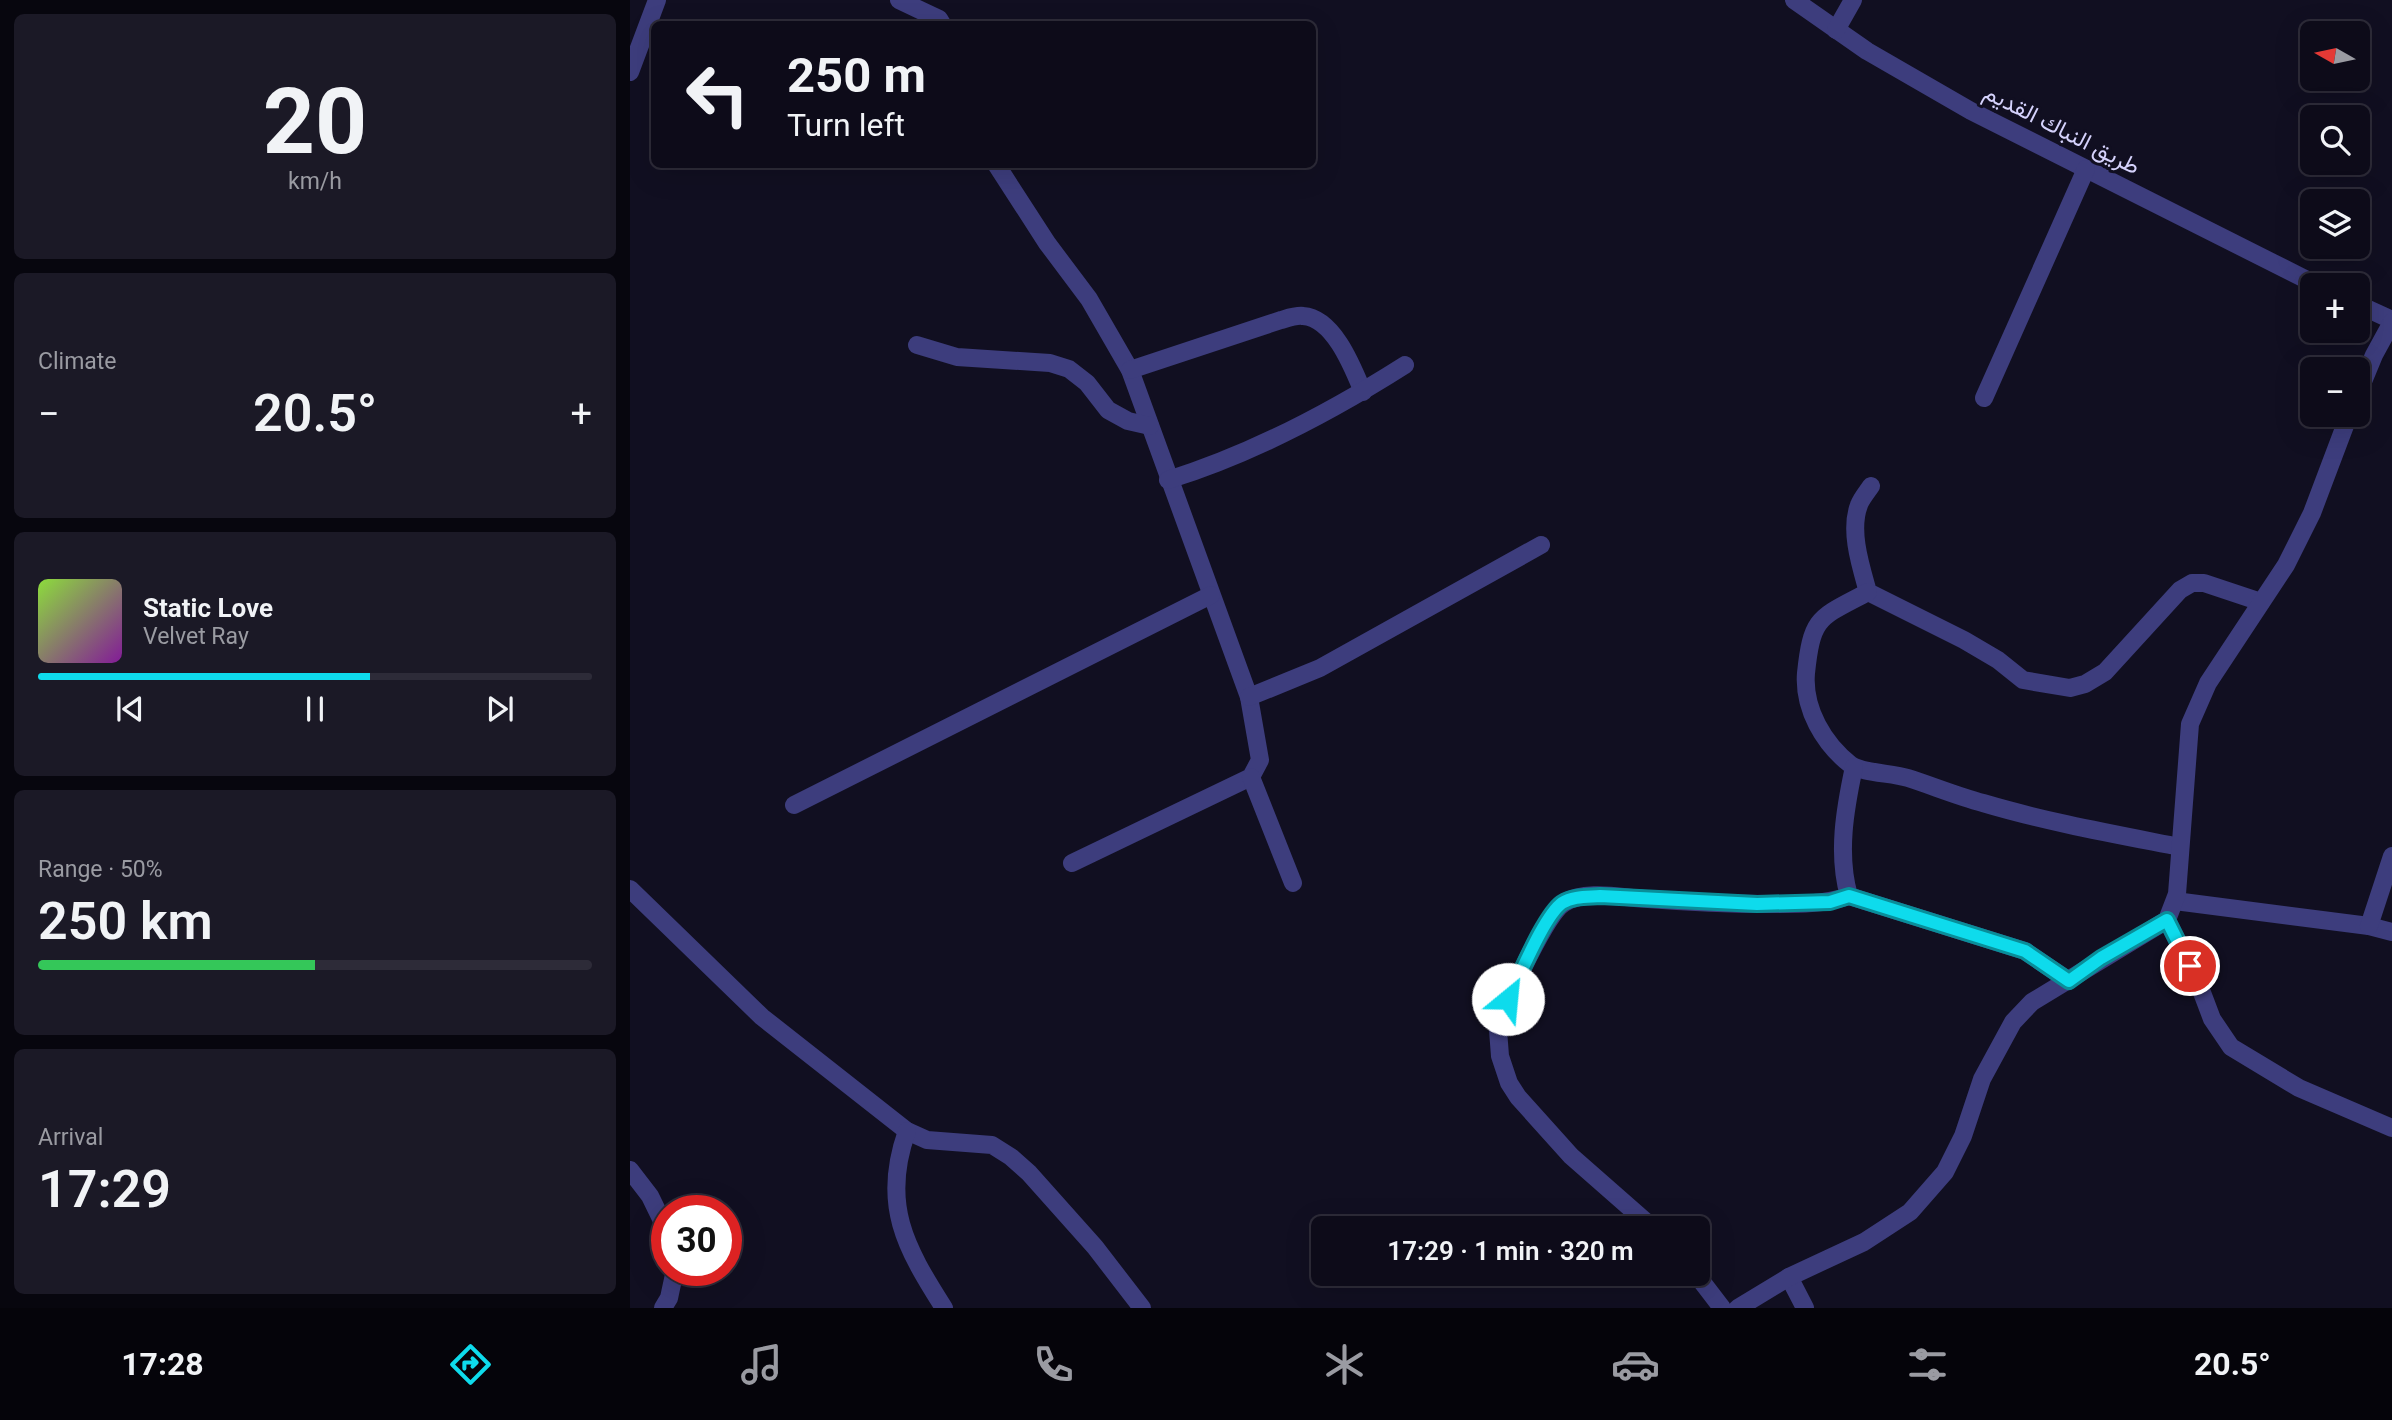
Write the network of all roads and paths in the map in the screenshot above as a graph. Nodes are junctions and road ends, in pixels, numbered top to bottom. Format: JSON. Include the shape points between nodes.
{"nodes":[{"id":1,"x":657,"y":0,"type":"edge"},
{"id":2,"x":899,"y":0,"type":"edge"},
{"id":3,"x":1794,"y":0,"type":"edge"},
{"id":4,"x":1853,"y":0,"type":"edge"},
{"id":5,"x":940,"y":21,"type":"edge"},
{"id":6,"x":1836,"y":30,"type":"junction"},
{"id":7,"x":630,"y":72,"type":"edge"},
{"id":8,"x":999,"y":168,"type":"edge"},
{"id":9,"x":2086,"y":169,"type":"junction"},
{"id":10,"x":2300,"y":276,"type":"edge"},
{"id":11,"x":2370,"y":310,"type":"edge"},
{"id":12,"x":2392,"y":321,"type":"edge"},
{"id":13,"x":917,"y":345,"type":"dead end"},
{"id":14,"x":1405,"y":365,"type":"dead end"},
{"id":15,"x":2370,"y":365,"type":"edge"},
{"id":16,"x":1130,"y":370,"type":"junction"},
{"id":17,"x":1363,"y":392,"type":"junction"},
{"id":18,"x":1984,"y":398,"type":"dead end"},
{"id":19,"x":1150,"y":426,"type":"junction"},
{"id":20,"x":2344,"y":427,"type":"edge"},
{"id":21,"x":1168,"y":480,"type":"junction"},
{"id":22,"x":1871,"y":486,"type":"dead end"},
{"id":23,"x":1541,"y":545,"type":"dead end"},
{"id":24,"x":1868,"y":592,"type":"junction"},
{"id":25,"x":1211,"y":595,"type":"junction"},
{"id":26,"x":2261,"y":602,"type":"junction"},
{"id":27,"x":1249,"y":697,"type":"junction"},
{"id":28,"x":1854,"y":767,"type":"junction"},
{"id":29,"x":1251,"y":777,"type":"junction"},
{"id":30,"x":794,"y":804,"type":"dead end"},
{"id":31,"x":2180,"y":847,"type":"junction"},
{"id":32,"x":2392,"y":856,"type":"edge"},
{"id":33,"x":1072,"y":863,"type":"dead end"},
{"id":34,"x":1293,"y":883,"type":"dead end"},
{"id":35,"x":630,"y":889,"type":"edge"},
{"id":36,"x":1849,"y":896,"type":"junction"},
{"id":37,"x":2175,"y":901,"type":"junction"},
{"id":38,"x":2167,"y":920,"type":"junction"},
{"id":39,"x":2369,"y":926,"type":"junction"},
{"id":40,"x":2392,"y":932,"type":"edge"},
{"id":41,"x":2069,"y":981,"type":"junction"},
{"id":42,"x":2391,"y":1127,"type":"edge"},
{"id":43,"x":907,"y":1132,"type":"junction"},
{"id":44,"x":630,"y":1170,"type":"edge"},
{"id":45,"x":651,"y":1198,"type":"edge"},
{"id":46,"x":1639,"y":1216,"type":"edge"},
{"id":47,"x":1789,"y":1277,"type":"junction"},
{"id":48,"x":672,"y":1286,"type":"edge"},
{"id":49,"x":1705,"y":1286,"type":"edge"},
{"id":50,"x":663,"y":1308,"type":"edge"},
{"id":51,"x":944,"y":1308,"type":"edge"},
{"id":52,"x":1142,"y":1308,"type":"edge"},
{"id":53,"x":1721,"y":1308,"type":"edge"},
{"id":54,"x":1738,"y":1308,"type":"edge"},
{"id":55,"x":1805,"y":1308,"type":"edge"}],
"edges":[{"from":1,"to":7,"type":"street"},
{"from":2,"to":5,"type":"street"},
{"from":3,"to":6,"type":"street","name":"طريق النباك القديم"},
{"from":4,"to":6,"type":"street"},
{"from":6,"to":9,"type":"street","name":"طريق النباك القديم","via":[[1906,75]]},
{"from":8,"to":16,"type":"street","via":[[1089,299]]},
{"from":9,"to":10,"type":"street","name":"طريق النباك القديم"},
{"from":9,"to":18,"type":"street"},
{"from":11,"to":12,"type":"street"},
{"from":12,"to":15,"type":"street"},
{"from":13,"to":19,"type":"street","via":[[957,357],[1050,363],[1069,369],[1108,410]]},
{"from":14,"to":17,"type":"street"},
{"from":16,"to":17,"type":"street","via":[[1304,316],[1334,335]]},
{"from":16,"to":19,"type":"street"},
{"from":17,"to":21,"type":"street","via":[[1217,465]]},
{"from":19,"to":21,"type":"street"},
{"from":20,"to":26,"type":"street","via":[[2312,513]]},
{"from":21,"to":25,"type":"street"},
{"from":22,"to":24,"type":"street","via":[[1858,505],[1856,548]]},
{"from":23,"to":27,"type":"street","via":[[1320,668]]},
{"from":24,"to":26,"type":"street","via":[[1964,640],[2023,680],[2070,688],[2105,673],[2180,590],[2192,583]]},
{"from":24,"to":28,"type":"street","via":[[1821,619],[1808,652],[1808,701],[1815,721]]},
{"from":25,"to":27,"type":"street"},
{"from":25,"to":30,"type":"street"},
{"from":26,"to":31,"type":"street","via":[[2208,683],[2190,724]]},
{"from":27,"to":29,"type":"street","via":[[1260,760]]},
{"from":28,"to":31,"type":"street","via":[[1905,777],[2042,819]]},
{"from":28,"to":36,"type":"street","via":[[1844,812],[1843,868]]},
{"from":29,"to":33,"type":"street"},
{"from":29,"to":34,"type":"street"},
{"from":31,"to":37,"type":"street"},
{"from":32,"to":39,"type":"street"},
{"from":35,"to":43,"type":"street","via":[[762,1017]]},
{"from":36,"to":41,"type":"street","via":[[2025,951]]},
{"from":36,"to":46,"type":"street","via":[[1830,902],[1780,904],[1577,897],[1562,903],[1546,921],[1500,1018],[1500,1056],[1509,1083],[1570,1156]]},
{"from":37,"to":38,"type":"street"},
{"from":37,"to":39,"type":"street"},
{"from":38,"to":41,"type":"street"},
{"from":38,"to":42,"type":"street","via":[[2212,1019],[2231,1047],[2300,1088]]},
{"from":39,"to":40,"type":"street"},
{"from":41,"to":47,"type":"street","via":[[2032,1002],[2013,1022],[1982,1079],[1963,1136],[1929,1192],[1910,1212],[1864,1242]]},
{"from":43,"to":51,"type":"street","via":[[898,1156],[894,1196],[903,1235]]},
{"from":43,"to":52,"type":"street","via":[[927,1140],[992,1145],[1012,1157],[1095,1247]]},
{"from":44,"to":45,"type":"street"},
{"from":47,"to":54,"type":"street"},
{"from":47,"to":55,"type":"street"},
{"from":48,"to":50,"type":"street"},
{"from":49,"to":53,"type":"street"}]}
